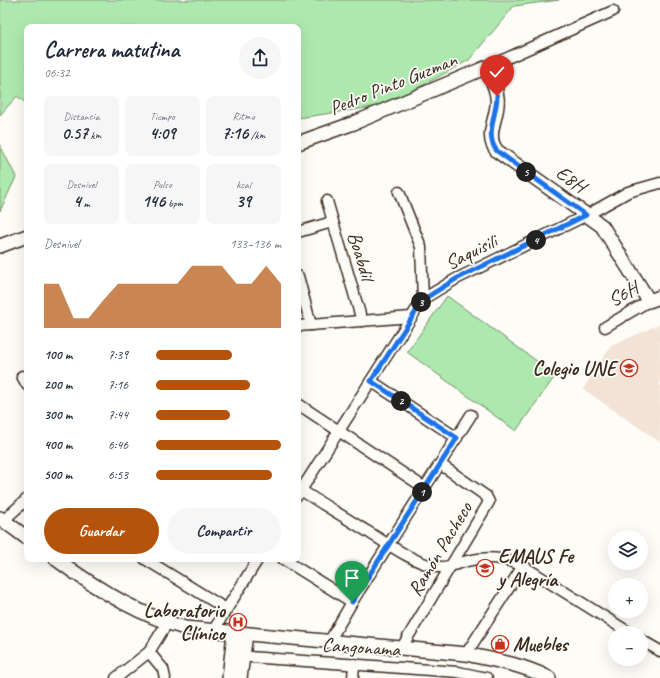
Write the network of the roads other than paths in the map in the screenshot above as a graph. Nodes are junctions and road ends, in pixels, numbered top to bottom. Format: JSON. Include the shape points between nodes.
{"nodes":[{"id":1,"x":613,"y":11,"type":"dead end"},
{"id":2,"x":486,"y":67,"type":"junction"},
{"id":3,"x":301,"y":142,"type":"edge"},
{"id":4,"x":660,"y":183,"type":"edge"},
{"id":5,"x":399,"y":192,"type":"dead end"},
{"id":6,"x":327,"y":201,"type":"dead end"},
{"id":7,"x":586,"y":215,"type":"junction"},
{"id":8,"x":332,"y":222,"type":"junction"},
{"id":9,"x":301,"y":231,"type":"edge"},
{"id":10,"x":24,"y":237,"type":"edge"},
{"id":11,"x":0,"y":246,"type":"edge"},
{"id":12,"x":301,"y":286,"type":"edge"},
{"id":13,"x":424,"y":299,"type":"junction"},
{"id":14,"x":655,"y":299,"type":"edge"},
{"id":15,"x":411,"y":317,"type":"junction"},
{"id":16,"x":362,"y":321,"type":"junction"},
{"id":17,"x":312,"y":325,"type":"junction"},
{"id":18,"x":301,"y":326,"type":"edge"},
{"id":19,"x":605,"y":326,"type":"dead end"},
{"id":20,"x":371,"y":381,"type":"junction"},
{"id":21,"x":301,"y":406,"type":"edge"},
{"id":22,"x":471,"y":415,"type":"dead end"},
{"id":23,"x":339,"y":431,"type":"junction"},
{"id":24,"x":457,"y":438,"type":"junction"},
{"id":25,"x":440,"y":464,"type":"junction"},
{"id":26,"x":301,"y":488,"type":"edge"},
{"id":27,"x":425,"y":488,"type":"junction"},
{"id":28,"x":301,"y":492,"type":"edge"},
{"id":29,"x":24,"y":502,"type":"edge"},
{"id":30,"x":2,"y":520,"type":"edge"},
{"id":31,"x":24,"y":536,"type":"edge"},
{"id":32,"x":389,"y":544,"type":"junction"},
{"id":33,"x":60,"y":562,"type":"edge"},
{"id":34,"x":149,"y":562,"type":"edge"},
{"id":35,"x":256,"y":562,"type":"edge"},
{"id":36,"x":288,"y":562,"type":"edge"},
{"id":37,"x":451,"y":566,"type":"junction"},
{"id":38,"x":523,"y":566,"type":"junction"},
{"id":39,"x":352,"y":602,"type":"junction"},
{"id":40,"x":226,"y":609,"type":"junction"},
{"id":41,"x":168,"y":624,"type":"junction"},
{"id":42,"x":619,"y":626,"type":"edge"},
{"id":43,"x":213,"y":631,"type":"junction"},
{"id":44,"x":240,"y":634,"type":"junction"},
{"id":45,"x":329,"y":642,"type":"junction"},
{"id":46,"x":648,"y":644,"type":"edge"},
{"id":47,"x":402,"y":647,"type":"junction"},
{"id":48,"x":149,"y":652,"type":"junction"},
{"id":49,"x":660,"y":652,"type":"edge"},
{"id":50,"x":466,"y":654,"type":"junction"},
{"id":51,"x":237,"y":656,"type":"junction"},
{"id":52,"x":354,"y":664,"type":"junction"},
{"id":53,"x":465,"y":676,"type":"edge"},
{"id":54,"x":116,"y":678,"type":"edge"},
{"id":55,"x":165,"y":678,"type":"edge"},
{"id":56,"x":229,"y":678,"type":"edge"},
{"id":57,"x":240,"y":678,"type":"edge"},
{"id":58,"x":353,"y":678,"type":"edge"},
{"id":59,"x":487,"y":678,"type":"edge"},
{"id":60,"x":549,"y":678,"type":"edge"}],
"edges":[{"from":1,"to":2,"type":"street","name":"Pedro Pinto Guzman"},
{"from":2,"to":3,"type":"main road","name":"Pedro Pinto Guzman","via":[[354,123]]},
{"from":2,"to":7,"type":"main road","name":"E8H","via":[[497,96],[490,137],[492,145]]},
{"from":4,"to":7,"type":"street","name":"Saquisili","via":[[628,192]]},
{"from":5,"to":13,"type":"street","via":[[421,247]]},
{"from":6,"to":8,"type":"street","name":"Boabdil"},
{"from":7,"to":13,"type":"street","name":"Saquisili","via":[[456,279]]},
{"from":7,"to":14,"type":"main road","name":"E8H","via":[[602,226]]},
{"from":8,"to":9,"type":"street"},
{"from":8,"to":16,"type":"street","name":"Boabdil"},
{"from":10,"to":11,"type":"main road"},
{"from":12,"to":17,"type":"street"},
{"from":13,"to":15,"type":"street","name":"Saquisili"},
{"from":14,"to":19,"type":"street","name":"S6H"},
{"from":15,"to":16,"type":"street"},
{"from":15,"to":20,"type":"street","name":"Saquisili"},
{"from":16,"to":17,"type":"street"},
{"from":17,"to":18,"type":"street"},
{"from":20,"to":23,"type":"street","name":"Saquisili"},
{"from":20,"to":24,"type":"street"},
{"from":21,"to":23,"type":"street"},
{"from":22,"to":24,"type":"street"},
{"from":23,"to":26,"type":"street","name":"Saquisili"},
{"from":23,"to":27,"type":"street"},
{"from":24,"to":25,"type":"street"},
{"from":25,"to":27,"type":"street"},
{"from":25,"to":37,"type":"street","name":"Ramón Pacheco","via":[[486,496],[489,502]]},
{"from":27,"to":32,"type":"street"},
{"from":28,"to":32,"type":"street"},
{"from":29,"to":30,"type":"street"},
{"from":30,"to":31,"type":"main road"},
{"from":32,"to":37,"type":"street","via":[[426,565]]},
{"from":32,"to":39,"type":"street"},
{"from":33,"to":41,"type":"main road","via":[[125,605]]},
{"from":34,"to":40,"type":"street"},
{"from":35,"to":40,"type":"street"},
{"from":36,"to":39,"type":"street"},
{"from":37,"to":38,"type":"street","via":[[495,557]]},
{"from":37,"to":47,"type":"street","name":"Ramón Pacheco"},
{"from":38,"to":42,"type":"street"},
{"from":38,"to":50,"type":"street"},
{"from":39,"to":45,"type":"street"},
{"from":40,"to":43,"type":"street"},
{"from":41,"to":43,"type":"main road"},
{"from":41,"to":48,"type":"street"},
{"from":43,"to":44,"type":"main road"},
{"from":44,"to":45,"type":"main road"},
{"from":44,"to":51,"type":"main road"},
{"from":45,"to":47,"type":"main road"},
{"from":46,"to":49,"type":"street"},
{"from":47,"to":50,"type":"main road"},
{"from":48,"to":54,"type":"street"},
{"from":48,"to":55,"type":"street","via":[[163,669]]},
{"from":50,"to":60,"type":"main road","via":[[500,661]]},
{"from":51,"to":52,"type":"street","name":"Cangonama"},
{"from":51,"to":56,"type":"main road"},
{"from":51,"to":57,"type":"main road"},
{"from":52,"to":53,"type":"street","name":"Cangonama"},
{"from":52,"to":58,"type":"street"},
{"from":53,"to":59,"type":"street","name":"Cangonama"}]}
